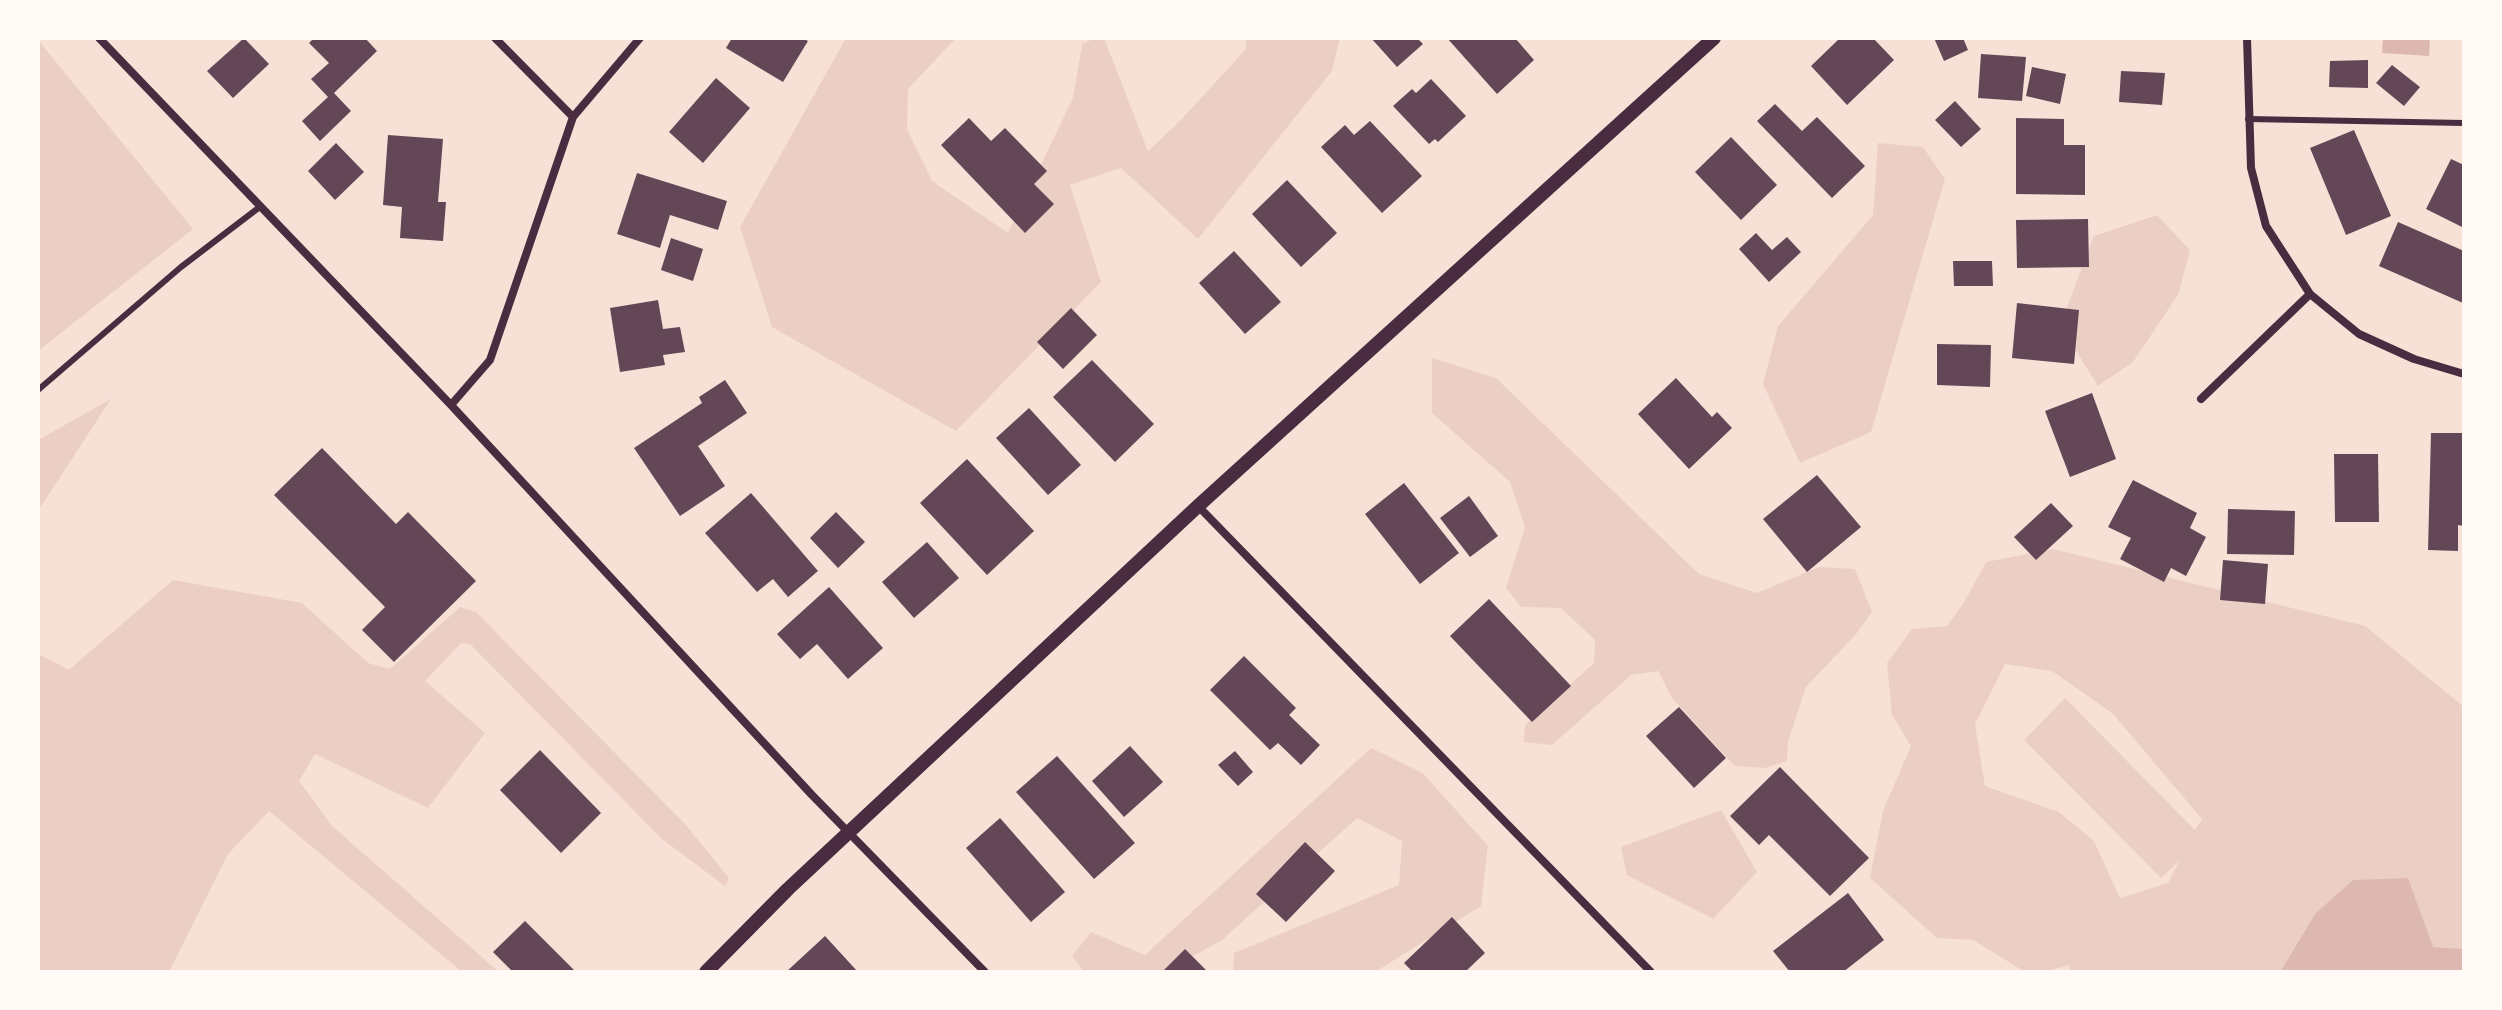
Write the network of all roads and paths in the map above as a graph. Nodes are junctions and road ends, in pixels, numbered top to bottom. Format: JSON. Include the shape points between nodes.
{"nodes":[{"id":1,"x":99,"y":38,"type":"edge"},
{"id":2,"x":495,"y":38,"type":"edge"},
{"id":3,"x":640,"y":38,"type":"edge"},
{"id":4,"x":1714,"y":38,"type":"edge"},
{"id":5,"x":2247,"y":38,"type":"edge"},
{"id":6,"x":573,"y":117,"type":"junction"},
{"id":7,"x":2248,"y":119,"type":"junction"},
{"id":8,"x":2464,"y":123,"type":"edge"},
{"id":9,"x":261,"y":206,"type":"junction"},
{"id":10,"x":2310,"y":294,"type":"junction"},
{"id":11,"x":2464,"y":374,"type":"edge"},
{"id":12,"x":38,"y":390,"type":"edge"},
{"id":13,"x":2201,"y":399,"type":"dead end"},
{"id":14,"x":451,"y":405,"type":"junction"},
{"id":15,"x":1198,"y":506,"type":"junction"},
{"id":16,"x":849,"y":833,"type":"junction"},
{"id":17,"x":706,"y":972,"type":"edge"},
{"id":18,"x":985,"y":972,"type":"edge"},
{"id":19,"x":1651,"y":972,"type":"edge"}],
"edges":[{"from":1,"to":9,"type":"street"},
{"from":2,"to":6,"type":"street"},
{"from":3,"to":6,"type":"street"},
{"from":4,"to":15,"type":"street"},
{"from":5,"to":7,"type":"street"},
{"from":6,"to":14,"type":"street","via":[[490,360]]},
{"from":7,"to":8,"type":"lane"},
{"from":7,"to":10,"type":"street","via":[[2251,168],[2266,226]]},
{"from":9,"to":12,"type":"lane"},
{"from":9,"to":14,"type":"street"},
{"from":10,"to":11,"type":"street","via":[[2359,334]]},
{"from":10,"to":13,"type":"street"},
{"from":14,"to":16,"type":"street"},
{"from":15,"to":16,"type":"street"},
{"from":15,"to":19,"type":"street"},
{"from":16,"to":17,"type":"street"},
{"from":16,"to":18,"type":"street"}]}
